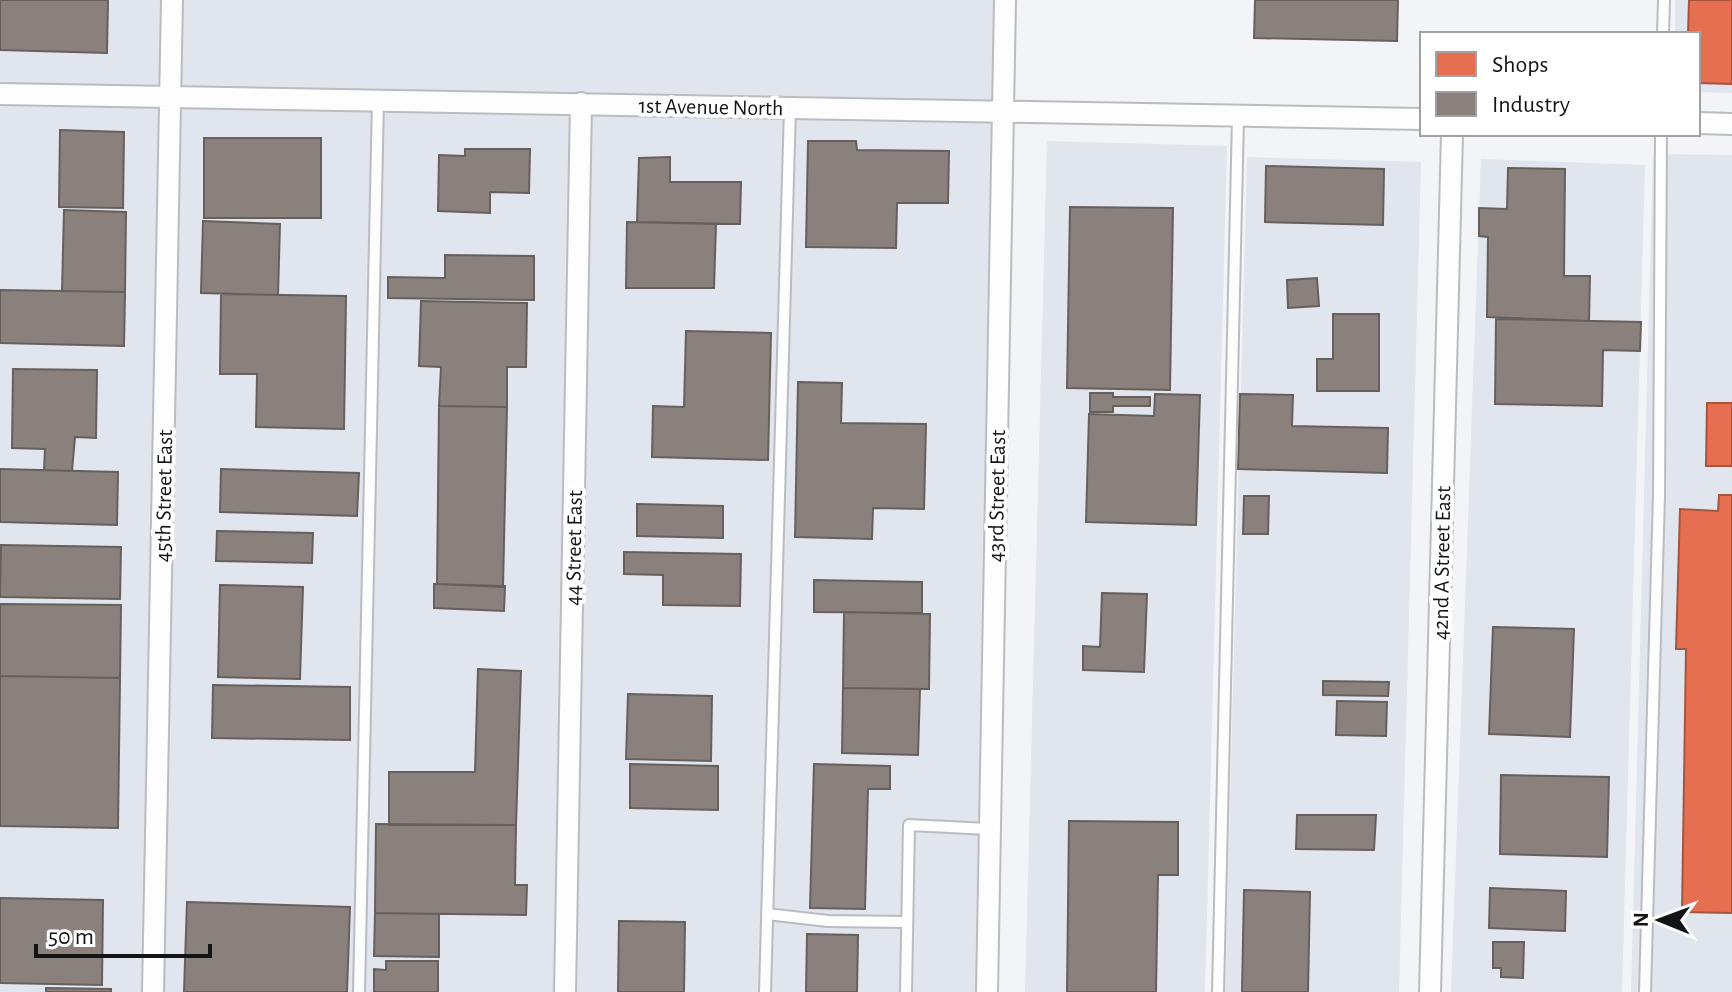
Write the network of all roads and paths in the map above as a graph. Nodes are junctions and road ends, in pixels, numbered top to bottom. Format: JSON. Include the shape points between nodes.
{"nodes":[{"id":1,"x":172,"y":0,"type":"edge"},
{"id":2,"x":1005,"y":0,"type":"edge"},
{"id":3,"x":1664,"y":0,"type":"edge"},
{"id":4,"x":1663,"y":32,"type":"edge"},
{"id":5,"x":0,"y":94,"type":"edge"},
{"id":6,"x":170,"y":97,"type":"junction"},
{"id":7,"x":378,"y":100,"type":"junction"},
{"id":8,"x":581,"y":103,"type":"junction"},
{"id":9,"x":790,"y":107,"type":"junction"},
{"id":10,"x":1003,"y":112,"type":"junction"},
{"id":11,"x":1238,"y":117,"type":"junction"},
{"id":12,"x":1420,"y":119,"type":"edge"},
{"id":13,"x":1700,"y":123,"type":"edge"},
{"id":14,"x":1732,"y":124,"type":"edge"},
{"id":15,"x":1452,"y":136,"type":"edge"},
{"id":16,"x":1661,"y":136,"type":"edge"},
{"id":17,"x":989,"y":829,"type":"junction"},
{"id":18,"x":767,"y":914,"type":"junction"},
{"id":19,"x":907,"y":922,"type":"junction"},
{"id":20,"x":153,"y":992,"type":"edge"},
{"id":21,"x":359,"y":992,"type":"edge"},
{"id":22,"x":565,"y":992,"type":"edge"},
{"id":23,"x":765,"y":992,"type":"edge"},
{"id":24,"x":906,"y":992,"type":"edge"},
{"id":25,"x":987,"y":992,"type":"edge"},
{"id":26,"x":1218,"y":992,"type":"edge"},
{"id":27,"x":1430,"y":992,"type":"edge"},
{"id":28,"x":1645,"y":992,"type":"edge"}],
"edges":[{"from":1,"to":6,"type":"street","name":"45th Street East"},
{"from":2,"to":10,"type":"street","name":"43rd Street East"},
{"from":3,"to":4,"type":"lane"},
{"from":5,"to":6,"type":"street","name":"1st Avenue North"},
{"from":6,"to":7,"type":"street","name":"1st Avenue North"},
{"from":6,"to":20,"type":"street","name":"45th Street East"},
{"from":7,"to":8,"type":"street","name":"1st Avenue North"},
{"from":7,"to":21,"type":"lane"},
{"from":8,"to":9,"type":"street","name":"1st Avenue North"},
{"from":8,"to":22,"type":"street","name":"44 Street East"},
{"from":9,"to":10,"type":"street","name":"1st Avenue North"},
{"from":9,"to":18,"type":"lane"},
{"from":10,"to":11,"type":"street","name":"1st Avenue North"},
{"from":10,"to":17,"type":"street","name":"43rd Street East"},
{"from":11,"to":12,"type":"street","name":"1st Avenue North"},
{"from":11,"to":26,"type":"lane"},
{"from":13,"to":14,"type":"street"},
{"from":15,"to":27,"type":"street","name":"42nd A Street East"},
{"from":16,"to":28,"type":"lane","via":[[1659,495]]},
{"from":17,"to":19,"type":"lane","via":[[909,825]]},
{"from":17,"to":25,"type":"street","name":"43rd Street East"},
{"from":18,"to":19,"type":"lane"},
{"from":18,"to":23,"type":"lane"},
{"from":19,"to":24,"type":"lane"}]}
